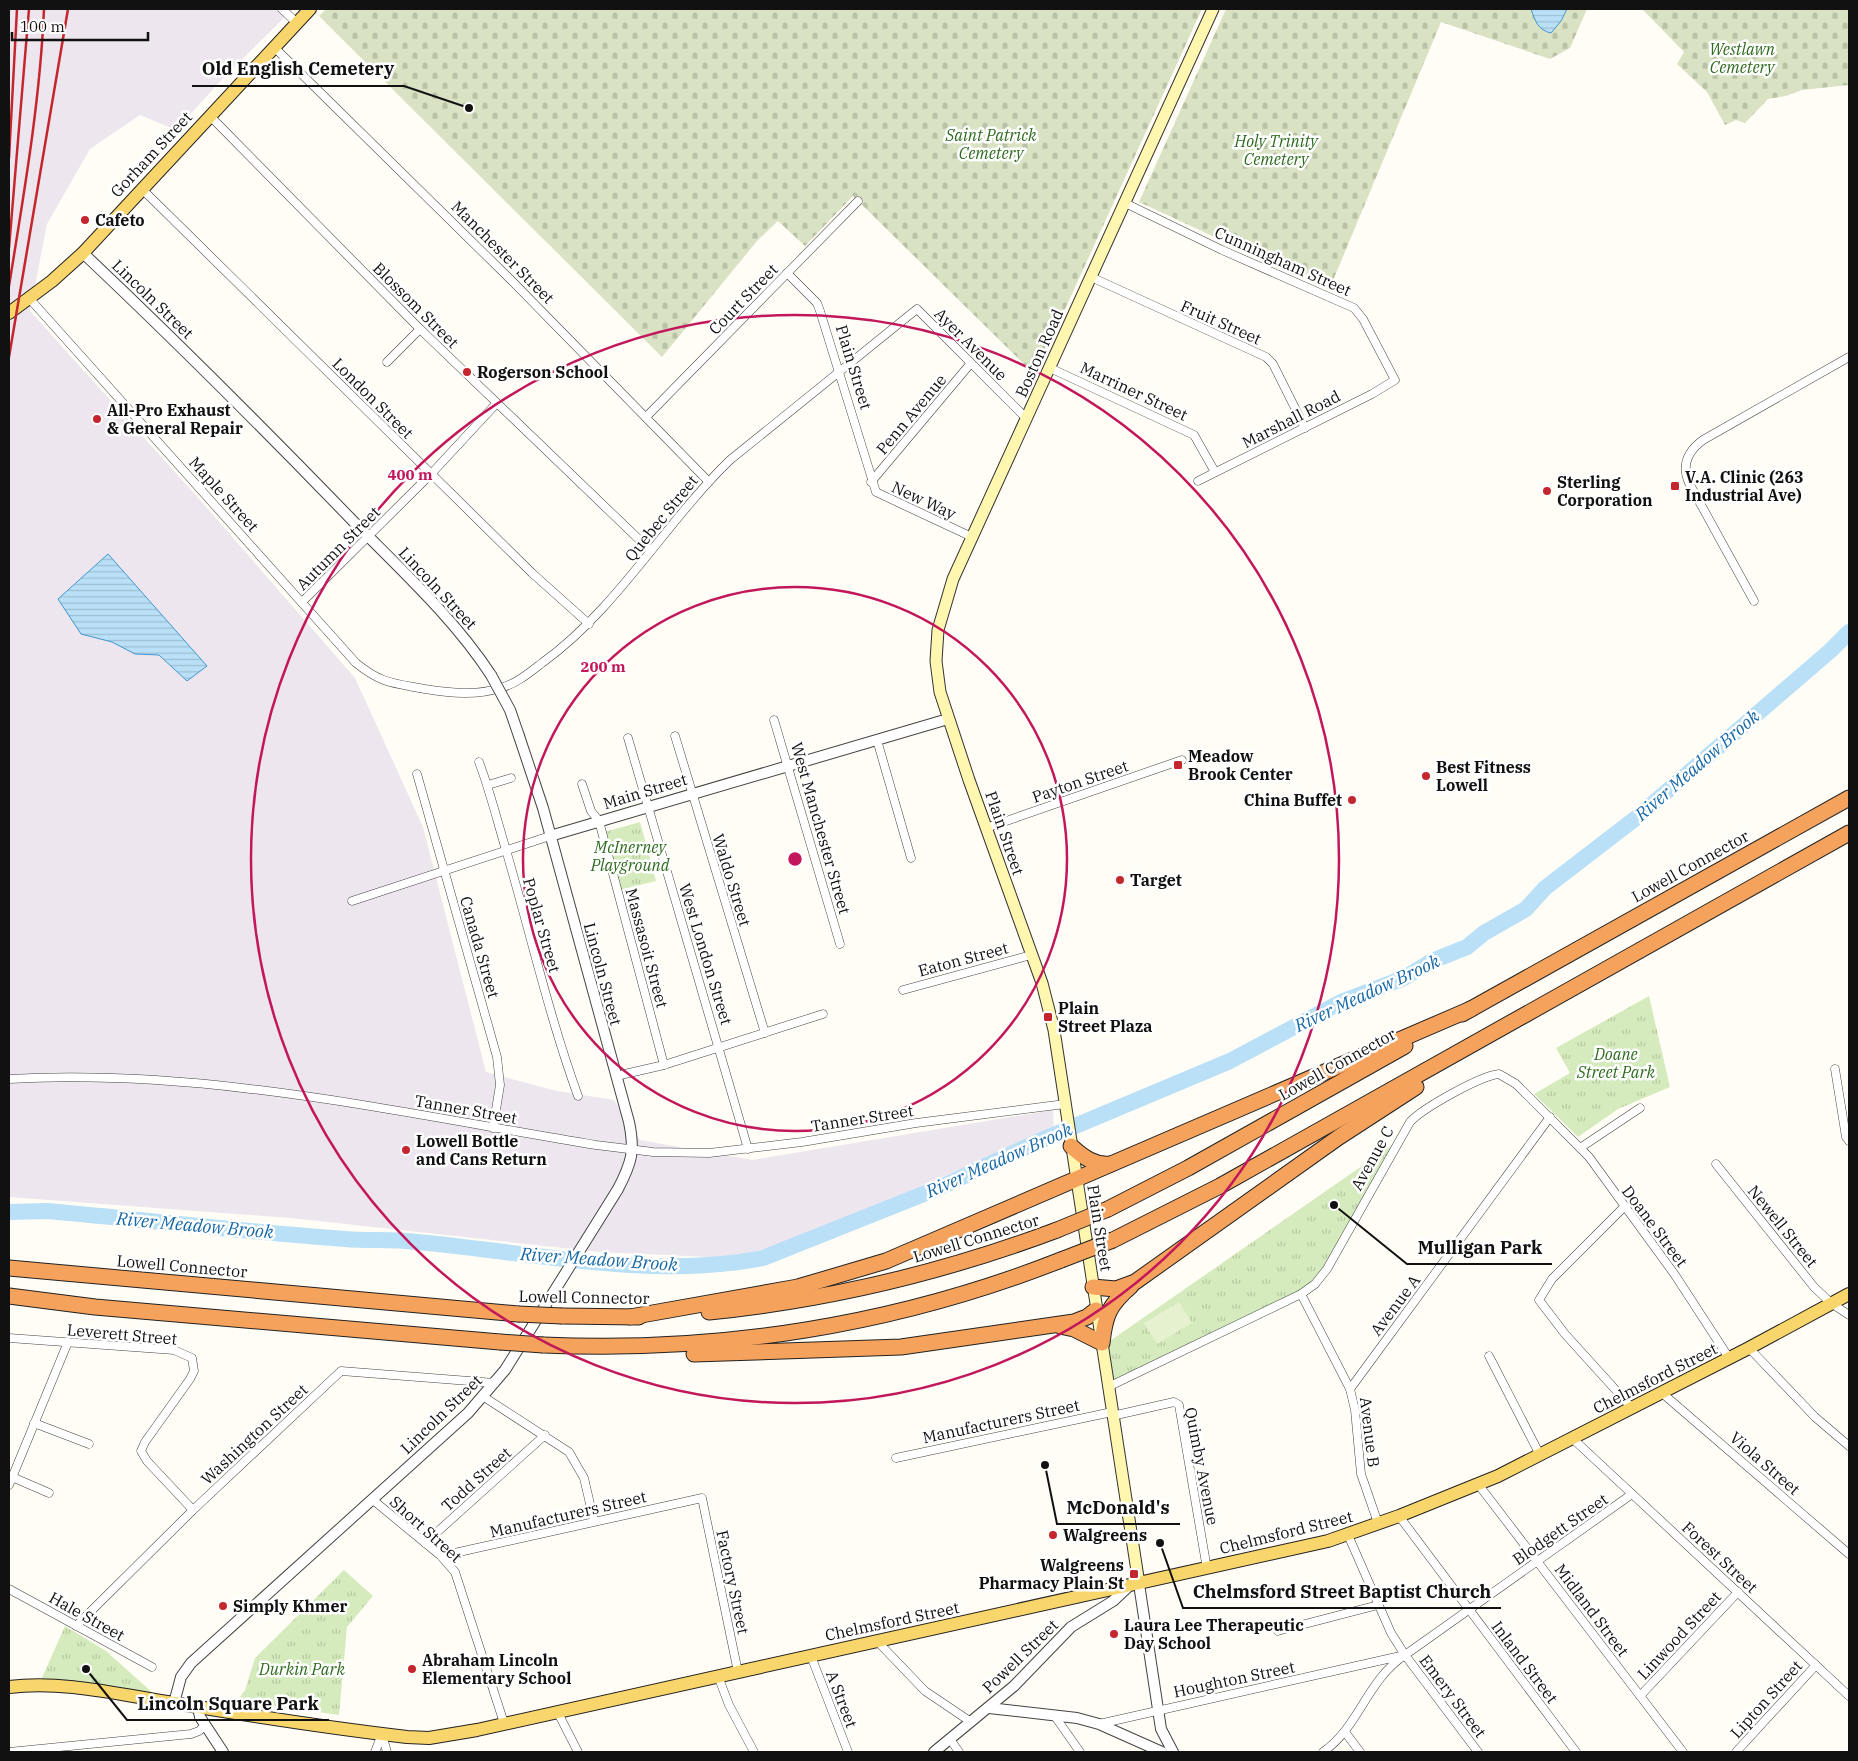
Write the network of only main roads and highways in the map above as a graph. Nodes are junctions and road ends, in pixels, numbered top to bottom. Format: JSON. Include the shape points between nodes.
{"nodes":[{"id":1,"x":310,"y":9,"type":"edge"},
{"id":2,"x":1213,"y":9,"type":"edge"},
{"id":3,"x":9,"y":313,"type":"edge"},
{"id":4,"x":948,"y":719,"type":"joint"},
{"id":5,"x":1849,"y":798,"type":"edge"},
{"id":6,"x":1849,"y":833,"type":"edge"},
{"id":7,"x":1471,"y":1009,"type":"junction"},
{"id":8,"x":1487,"y":1036,"type":"junction"},
{"id":9,"x":1071,"y":1146,"type":"junction"},
{"id":10,"x":1113,"y":1163,"type":"junction"},
{"id":11,"x":1076,"y":1180,"type":"junction"},
{"id":12,"x":9,"y":1268,"type":"edge"},
{"id":13,"x":1135,"y":1282,"type":"junction"},
{"id":14,"x":1093,"y":1287,"type":"junction"},
{"id":15,"x":1849,"y":1294,"type":"edge"},
{"id":16,"x":9,"y":1296,"type":"edge"},
{"id":17,"x":1096,"y":1310,"type":"junction"},
{"id":18,"x":630,"y":1317,"type":"junction"},
{"id":19,"x":1054,"y":1326,"type":"junction"},
{"id":20,"x":1102,"y":1343,"type":"junction"},
{"id":21,"x":593,"y":1347,"type":"junction"},
{"id":22,"x":1134,"y":1585,"type":"junction"},
{"id":23,"x":9,"y":1687,"type":"edge"}],
"edges":[{"from":1,"to":3,"type":"main road","name":"Gorham Street","via":[[83,253]]},
{"from":2,"to":4,"type":"main road","name":"Boston Road","via":[[943,605],[936,661]]},
{"from":4,"to":9,"type":"main road","name":"Plain Street","via":[[1049,1005]]},
{"from":5,"to":7,"type":"highway","name":"Lowell Connector"},
{"from":6,"to":8,"type":"highway"},
{"from":7,"to":10,"type":"highway"},
{"from":7,"to":18,"type":"highway","name":"Lowell Connector","bridge":true,"via":[[1188,1168],[1108,1209],[1057,1230],[951,1266],[864,1288],[775,1304]]},
{"from":8,"to":13,"type":"highway"},
{"from":8,"to":21,"type":"highway","bridge":true,"via":[[1220,1186],[1113,1240],[1011,1279],[947,1299],[809,1330],[698,1344]]},
{"from":9,"to":10,"type":"highway","via":[[1097,1163]]},
{"from":9,"to":11,"type":"main road","name":"Plain Street"},
{"from":10,"to":11,"type":"highway"},
{"from":11,"to":14,"type":"main road","name":"Plain Street"},
{"from":11,"to":18,"type":"highway","via":[[903,1254],[850,1273],[798,1287]]},
{"from":12,"to":18,"type":"highway","name":"Lowell Connector","bridge":true,"via":[[518,1314]]},
{"from":13,"to":14,"type":"highway","via":[[1116,1288]]},
{"from":13,"to":20,"type":"highway","via":[[1106,1314]]},
{"from":14,"to":17,"type":"main road","name":"Plain Street"},
{"from":15,"to":22,"type":"main road","name":"Chelmsford Street","via":[[1662,1393],[1478,1484],[1312,1546]]},
{"from":16,"to":21,"type":"highway","bridge":true,"via":[[94,1307],[543,1346]]},
{"from":17,"to":19,"type":"highway","via":[[1083,1319]]},
{"from":17,"to":20,"type":"main road","name":"Plain Street"},
{"from":19,"to":20,"type":"highway","via":[[1074,1329]]},
{"from":19,"to":21,"type":"highway","via":[[879,1349],[652,1354]]},
{"from":20,"to":22,"type":"main road","name":"Plain Street"},
{"from":22,"to":23,"type":"main road","name":"Chelmsford Street","via":[[477,1730],[428,1738],[382,1734],[120,1694],[45,1685]]}]}
